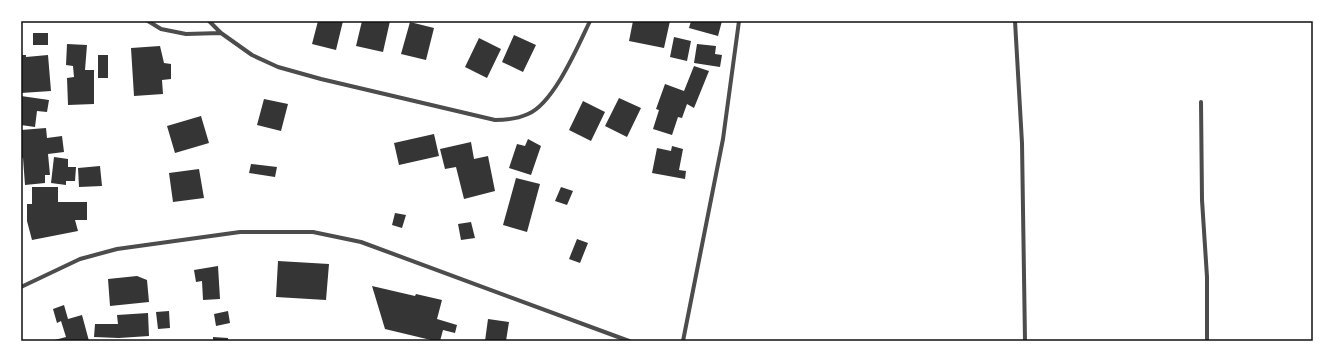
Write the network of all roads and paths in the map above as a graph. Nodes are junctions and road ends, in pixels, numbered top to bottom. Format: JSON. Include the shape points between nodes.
{"nodes":[{"id":1,"x":148,"y":21,"type":"edge"},
{"id":2,"x":209,"y":21,"type":"edge"},
{"id":3,"x":590,"y":21,"type":"edge"},
{"id":4,"x":739,"y":21,"type":"edge"},
{"id":5,"x":1015,"y":21,"type":"edge"},
{"id":6,"x":221,"y":33,"type":"junction"},
{"id":7,"x":1201,"y":102,"type":"dead end"},
{"id":8,"x":21,"y":286,"type":"edge"},
{"id":9,"x":629,"y":341,"type":"edge"},
{"id":10,"x":683,"y":341,"type":"edge"},
{"id":11,"x":1025,"y":341,"type":"edge"},
{"id":12,"x":1207,"y":341,"type":"edge"}],
"edges":[{"from":1,"to":6,"type":"street","via":[[161,29],[186,34]]},
{"from":2,"to":6,"type":"street"},
{"from":3,"to":6,"type":"street","via":[[556,85],[541,104],[528,114],[509,120],[495,120],[278,67],[252,55]]},
{"from":4,"to":10,"type":"street","via":[[723,140]]},
{"from":5,"to":11,"type":"street","via":[[1022,143]]},
{"from":7,"to":12,"type":"street"},
{"from":8,"to":9,"type":"street","via":[[80,259],[117,249],[240,232],[313,232],[361,242]]}]}
